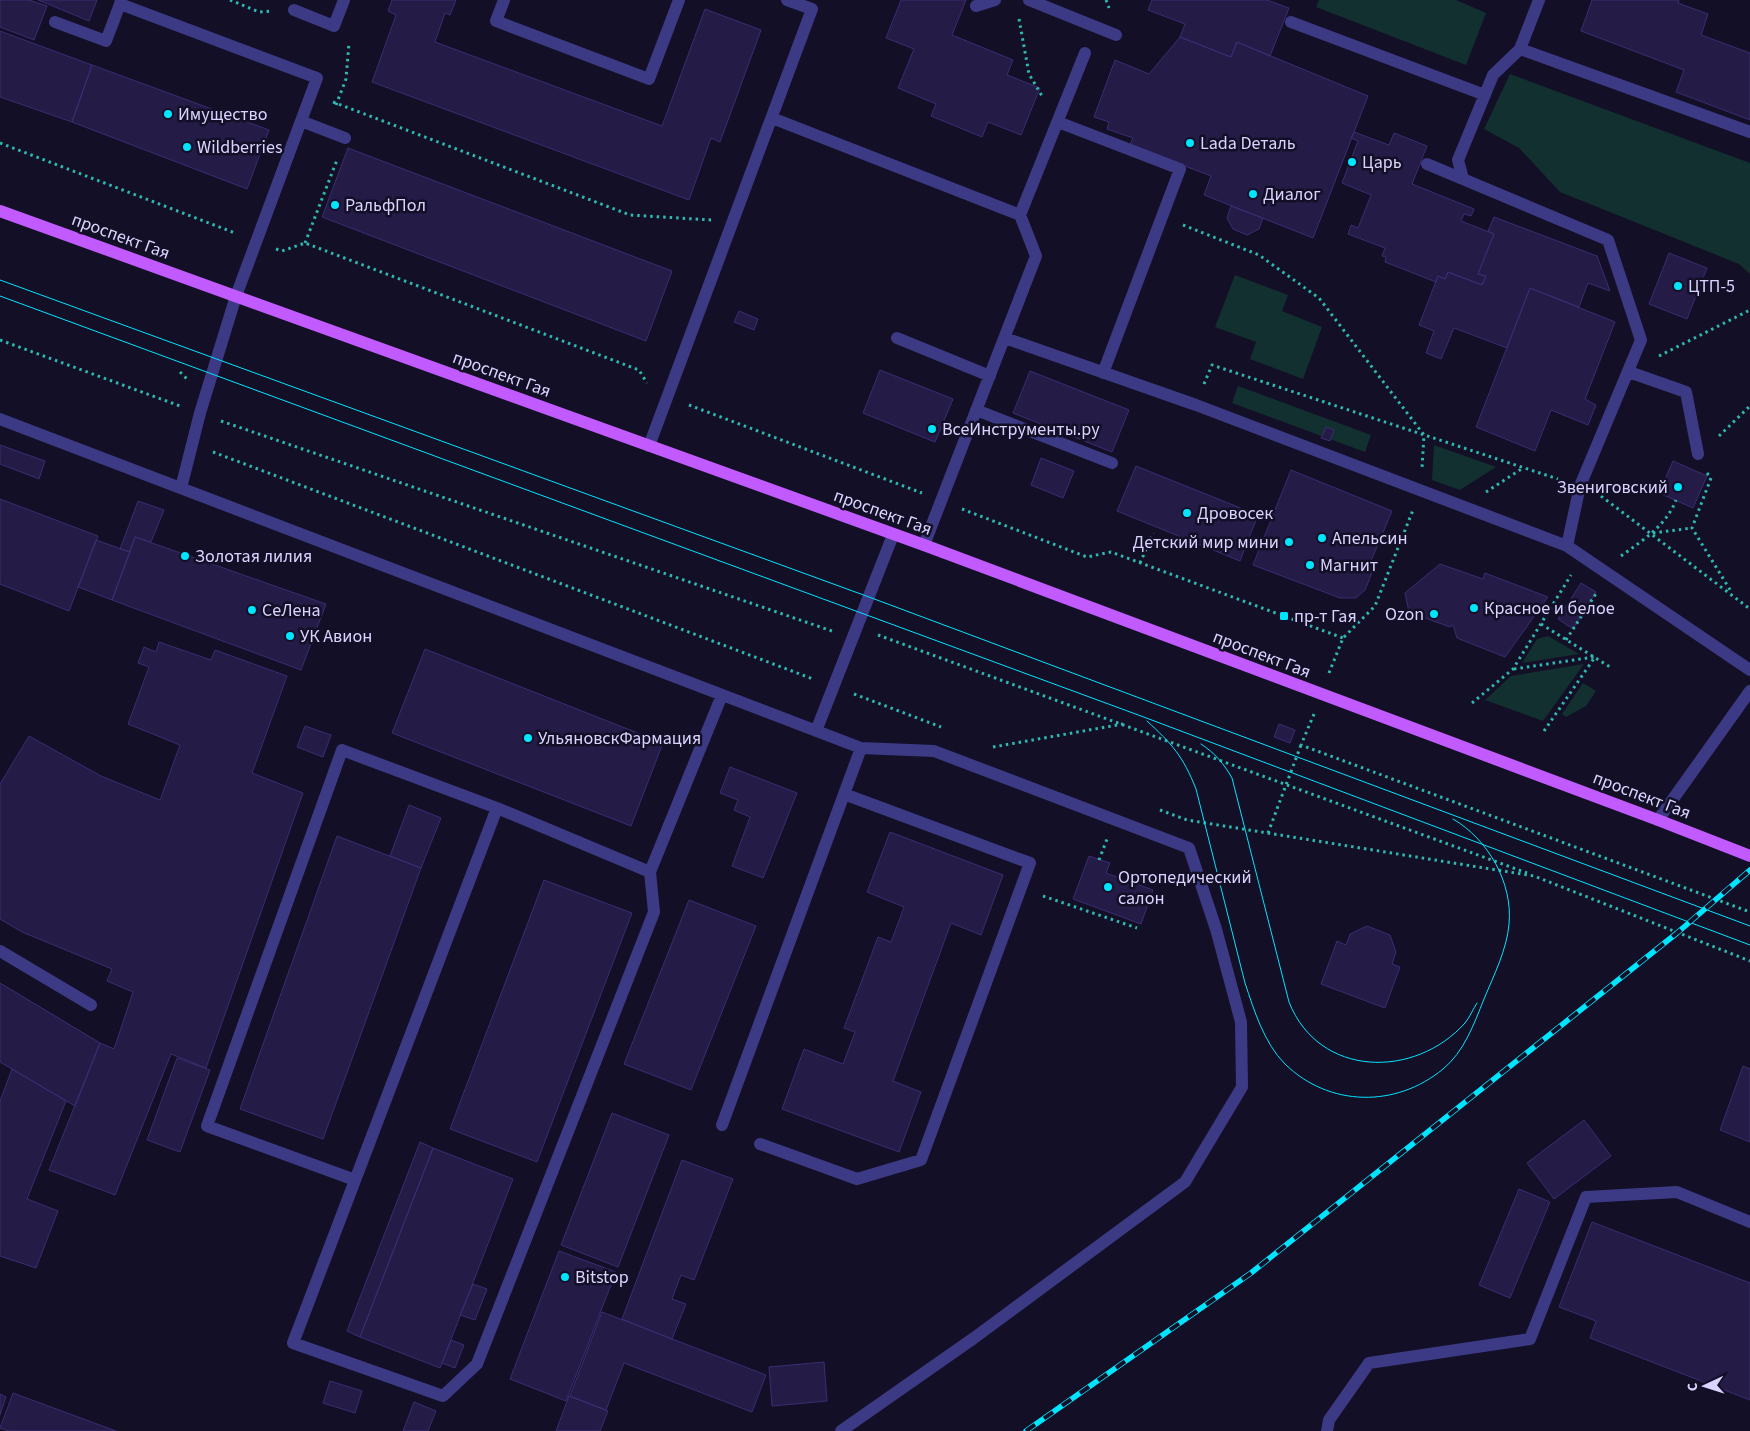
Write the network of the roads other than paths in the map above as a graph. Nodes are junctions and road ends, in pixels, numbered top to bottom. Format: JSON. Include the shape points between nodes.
{"nodes":[{"id":1,"x":344,"y":0,"type":"edge"},
{"id":2,"x":504,"y":0,"type":"edge"},
{"id":3,"x":679,"y":0,"type":"edge"},
{"id":4,"x":787,"y":0,"type":"edge"},
{"id":5,"x":995,"y":0,"type":"edge"},
{"id":6,"x":1029,"y":0,"type":"edge"},
{"id":7,"x":1539,"y":0,"type":"edge"},
{"id":8,"x":120,"y":2,"type":"edge"},
{"id":9,"x":811,"y":5,"type":"edge"},
{"id":10,"x":976,"y":6,"type":"dead end"},
{"id":11,"x":294,"y":10,"type":"dead end"},
{"id":12,"x":55,"y":22,"type":"dead end"},
{"id":13,"x":1291,"y":22,"type":"dead end"},
{"id":14,"x":1116,"y":35,"type":"dead end"},
{"id":15,"x":1520,"y":49,"type":"junction"},
{"id":16,"x":1085,"y":53,"type":"dead end"},
{"id":17,"x":1485,"y":95,"type":"junction"},
{"id":18,"x":772,"y":118,"type":"junction"},
{"id":19,"x":300,"y":121,"type":"junction"},
{"id":20,"x":1058,"y":122,"type":"junction"},
{"id":21,"x":1750,"y":132,"type":"edge"},
{"id":22,"x":345,"y":138,"type":"road end"},
{"id":23,"x":1427,"y":164,"type":"dead end"},
{"id":24,"x":1463,"y":179,"type":"junction"},
{"id":25,"x":0,"y":211,"type":"edge"},
{"id":26,"x":1020,"y":215,"type":"junction"},
{"id":27,"x":236,"y":296,"type":"junction"},
{"id":28,"x":897,"y":338,"type":"dead end"},
{"id":29,"x":1005,"y":338,"type":"junction"},
{"id":30,"x":1628,"y":372,"type":"junction"},
{"id":31,"x":1103,"y":373,"type":"junction"},
{"id":32,"x":990,"y":376,"type":"junction"},
{"id":33,"x":976,"y":410,"type":"junction"},
{"id":34,"x":0,"y":419,"type":"edge"},
{"id":35,"x":650,"y":446,"type":"junction"},
{"id":36,"x":1698,"y":454,"type":"road end"},
{"id":37,"x":1112,"y":463,"type":"dead end"},
{"id":38,"x":181,"y":488,"type":"junction"},
{"id":39,"x":893,"y":534,"type":"junction"},
{"id":40,"x":924,"y":545,"type":"junction"},
{"id":41,"x":1568,"y":546,"type":"junction"},
{"id":42,"x":1750,"y":670,"type":"edge"},
{"id":43,"x":1750,"y":691,"type":"edge"},
{"id":44,"x":722,"y":695,"type":"junction"},
{"id":45,"x":816,"y":731,"type":"junction"},
{"id":46,"x":861,"y":748,"type":"junction"},
{"id":47,"x":844,"y":794,"type":"junction"},
{"id":48,"x":497,"y":808,"type":"junction"},
{"id":49,"x":1658,"y":820,"type":"junction"},
{"id":50,"x":1750,"y":856,"type":"edge"},
{"id":51,"x":650,"y":872,"type":"junction"},
{"id":52,"x":0,"y":951,"type":"edge"},
{"id":53,"x":91,"y":1005,"type":"dead end"},
{"id":54,"x":722,"y":1125,"type":"dead end"},
{"id":55,"x":760,"y":1144,"type":"dead end"},
{"id":56,"x":355,"y":1180,"type":"junction"},
{"id":57,"x":1750,"y":1222,"type":"edge"},
{"id":58,"x":841,"y":1431,"type":"edge"},
{"id":59,"x":1327,"y":1431,"type":"edge"}],
"edges":[{"from":1,"to":11,"type":"street","via":[[334,26]]},
{"from":2,"to":3,"type":"street","via":[[496,21],[649,79]]},
{"from":4,"to":9,"type":"street"},
{"from":5,"to":10,"type":"street"},
{"from":6,"to":14,"type":"street"},
{"from":7,"to":15,"type":"street"},
{"from":8,"to":12,"type":"street","via":[[106,41]]},
{"from":8,"to":19,"type":"street","via":[[317,78]]},
{"from":9,"to":18,"type":"street"},
{"from":13,"to":17,"type":"street"},
{"from":15,"to":17,"type":"street","via":[[1493,75]]},
{"from":15,"to":21,"type":"street"},
{"from":16,"to":20,"type":"street"},
{"from":17,"to":24,"type":"street","via":[[1458,160]]},
{"from":18,"to":26,"type":"street"},
{"from":18,"to":35,"type":"street"},
{"from":19,"to":22,"type":"street"},
{"from":19,"to":27,"type":"street"},
{"from":20,"to":26,"type":"street"},
{"from":20,"to":31,"type":"street","via":[[1180,168]]},
{"from":23,"to":24,"type":"street"},
{"from":24,"to":30,"type":"street","via":[[1608,240],[1641,340]]},
{"from":25,"to":27,"type":"main road","name":"проспект Гая"},
{"from":26,"to":29,"type":"street","via":[[1036,256]]},
{"from":27,"to":35,"type":"main road","name":"проспект Гая"},
{"from":27,"to":38,"type":"street"},
{"from":28,"to":32,"type":"street"},
{"from":29,"to":31,"type":"street"},
{"from":29,"to":32,"type":"street"},
{"from":30,"to":36,"type":"street","via":[[1686,392]]},
{"from":30,"to":41,"type":"street","via":[[1580,486]]},
{"from":31,"to":41,"type":"street"},
{"from":32,"to":33,"type":"street"},
{"from":33,"to":37,"type":"street"},
{"from":33,"to":40,"type":"street"},
{"from":34,"to":38,"type":"street"},
{"from":35,"to":39,"type":"main road","name":"проспект Гая"},
{"from":38,"to":44,"type":"street"},
{"from":39,"to":40,"type":"main road","name":"проспект Гая"},
{"from":39,"to":45,"type":"street"},
{"from":40,"to":49,"type":"main road","name":"проспект Гая"},
{"from":41,"to":42,"type":"street"},
{"from":43,"to":49,"type":"street"},
{"from":44,"to":45,"type":"street"},
{"from":44,"to":51,"type":"street"},
{"from":45,"to":46,"type":"street"},
{"from":46,"to":47,"type":"street"},
{"from":46,"to":58,"type":"street","via":[[934,752],[1189,848],[1216,929],[1241,1022],[1242,1087],[1185,1182],[974,1338]]},
{"from":47,"to":54,"type":"street"},
{"from":47,"to":55,"type":"street","via":[[1030,863],[921,1160],[857,1178]]},
{"from":48,"to":51,"type":"street"},
{"from":48,"to":56,"type":"street"},
{"from":48,"to":56,"type":"street","via":[[342,750],[207,1126]]},
{"from":49,"to":50,"type":"main road","name":"проспект Гая"},
{"from":51,"to":56,"type":"street","via":[[654,912],[477,1364],[443,1396],[294,1343]]},
{"from":52,"to":53,"type":"street"},
{"from":57,"to":59,"type":"street","via":[[1677,1192],[1586,1197],[1530,1339],[1368,1363],[1329,1420]]}]}
